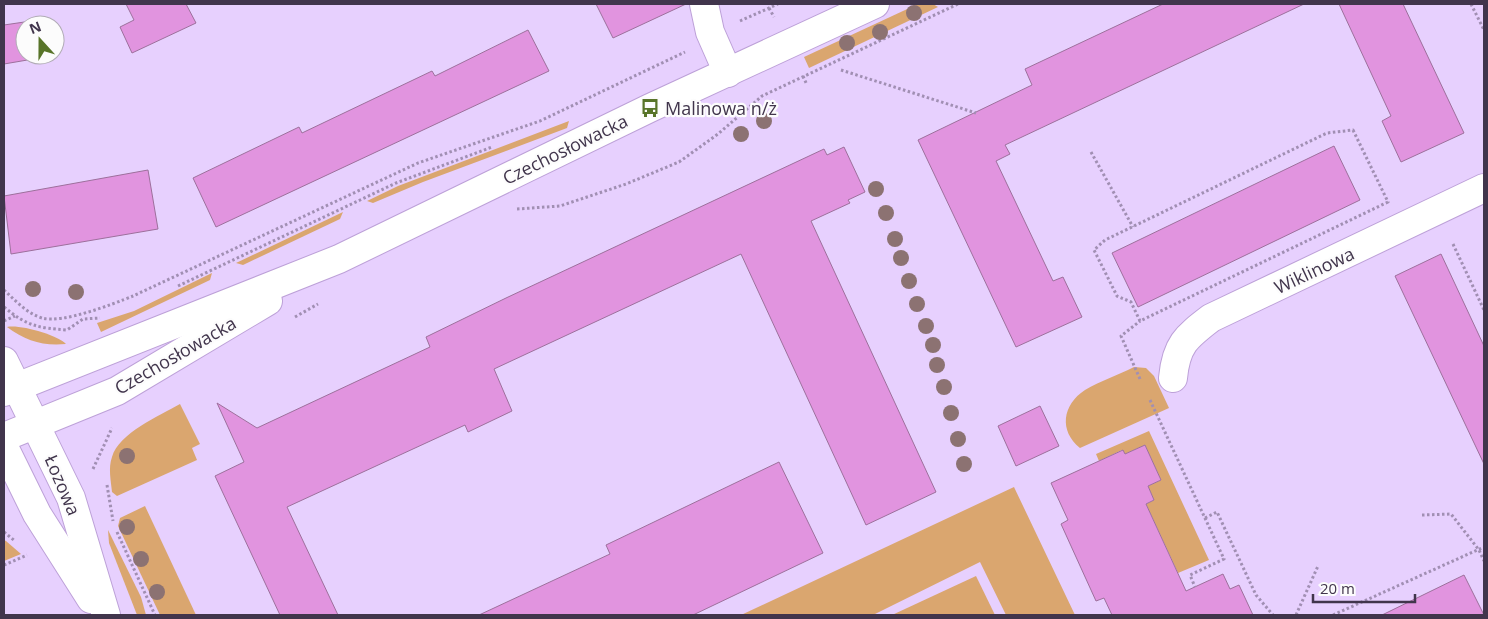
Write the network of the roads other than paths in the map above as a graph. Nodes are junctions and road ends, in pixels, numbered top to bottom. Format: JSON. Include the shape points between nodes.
{"nodes":[{"id":1,"x":704,"y":4,"type":"edge"},
{"id":2,"x":874,"y":4,"type":"edge"},
{"id":3,"x":728,"y":72,"type":"junction"},
{"id":4,"x":1484,"y":188,"type":"edge"},
{"id":5,"x":339,"y":258,"type":"junction"},
{"id":6,"x":4,"y":361,"type":"edge"},
{"id":7,"x":1172,"y":378,"type":"dead end"},
{"id":8,"x":10,"y":390,"type":"edge"},
{"id":9,"x":36,"y":424,"type":"junction"},
{"id":10,"x":4,"y":437,"type":"edge"},
{"id":11,"x":4,"y":447,"type":"edge"},
{"id":12,"x":102,"y":615,"type":"edge"},
{"id":13,"x":106,"y":615,"type":"edge"}],
"edges":[{"from":1,"to":3,"type":"street","via":[[710,32]]},
{"from":2,"to":3,"type":"street","name":"Czechosłowacka"},
{"from":3,"to":5,"type":"street","name":"Czechosłowacka"},
{"from":4,"to":7,"type":"street","name":"Wiklinowa","via":[[1212,318],[1190,334],[1180,347]]},
{"from":5,"to":8,"type":"street","name":"Czechosłowacka"},
{"from":5,"to":9,"type":"street","name":"Czechosłowacka","via":[[117,391]]},
{"from":6,"to":8,"type":"street","name":"Łozowa"},
{"from":8,"to":9,"type":"street","name":"Łozowa"},
{"from":9,"to":10,"type":"street","name":"Czechosłowacka"},
{"from":9,"to":13,"type":"street","name":"Łozowa","via":[[71,498]]},
{"from":11,"to":12,"type":"street","name":"Łozowa","via":[[37,514]]}]}
